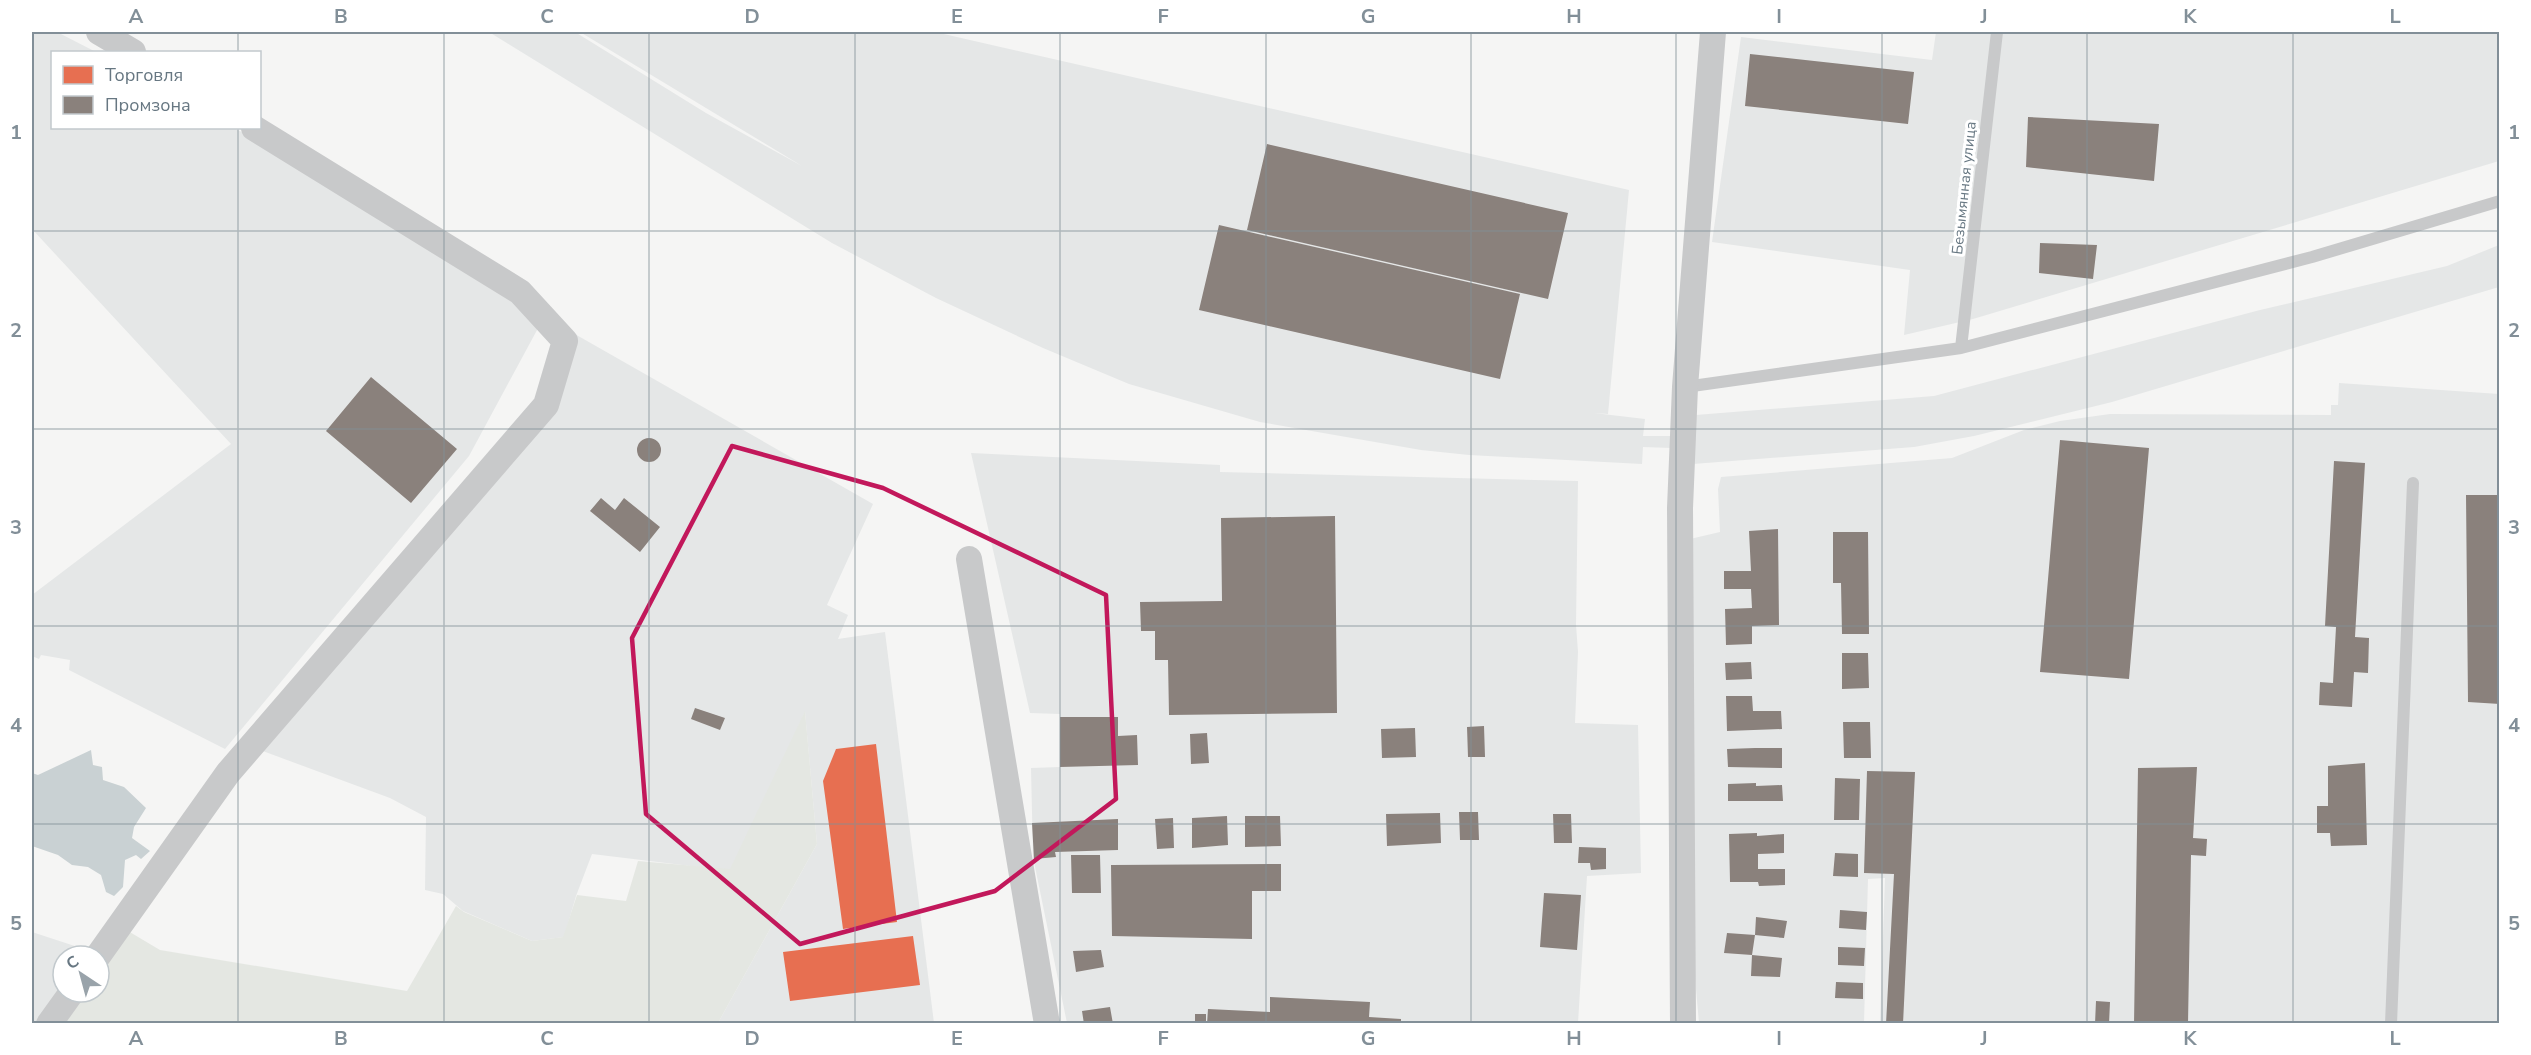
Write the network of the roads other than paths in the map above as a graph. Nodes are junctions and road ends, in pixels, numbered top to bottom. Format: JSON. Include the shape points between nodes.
{"nodes":[{"id":1,"x":99,"y":32,"type":"edge"},
{"id":2,"x":1713,"y":32,"type":"edge"},
{"id":3,"x":1997,"y":32,"type":"edge"},
{"id":4,"x":131,"y":51,"type":"edge"},
{"id":5,"x":256,"y":129,"type":"edge"},
{"id":6,"x":2499,"y":201,"type":"edge"},
{"id":7,"x":1961,"y":348,"type":"junction"},
{"id":8,"x":1685,"y":387,"type":"junction"},
{"id":9,"x":2413,"y":483,"type":"dead end"},
{"id":10,"x":969,"y":559,"type":"dead end"},
{"id":11,"x":107,"y":944,"type":"edge"},
{"id":12,"x":63,"y":1004,"type":"edge"},
{"id":13,"x":49,"y":1023,"type":"edge"},
{"id":14,"x":1047,"y":1023,"type":"edge"},
{"id":15,"x":1683,"y":1023,"type":"edge"},
{"id":16,"x":2391,"y":1023,"type":"edge"}],
"edges":[{"from":1,"to":4,"type":"street"},
{"from":2,"to":8,"type":"street"},
{"from":3,"to":7,"type":"lane","name":"Безымянная улица"},
{"from":5,"to":11,"type":"street","via":[[520,292],[565,341],[546,405],[228,773]]},
{"from":6,"to":7,"type":"lane","via":[[2312,257]]},
{"from":7,"to":8,"type":"lane"},
{"from":8,"to":15,"type":"street","via":[[1680,508]]},
{"from":9,"to":16,"type":"lane"},
{"from":10,"to":14,"type":"street"},
{"from":12,"to":13,"type":"street"}]}
